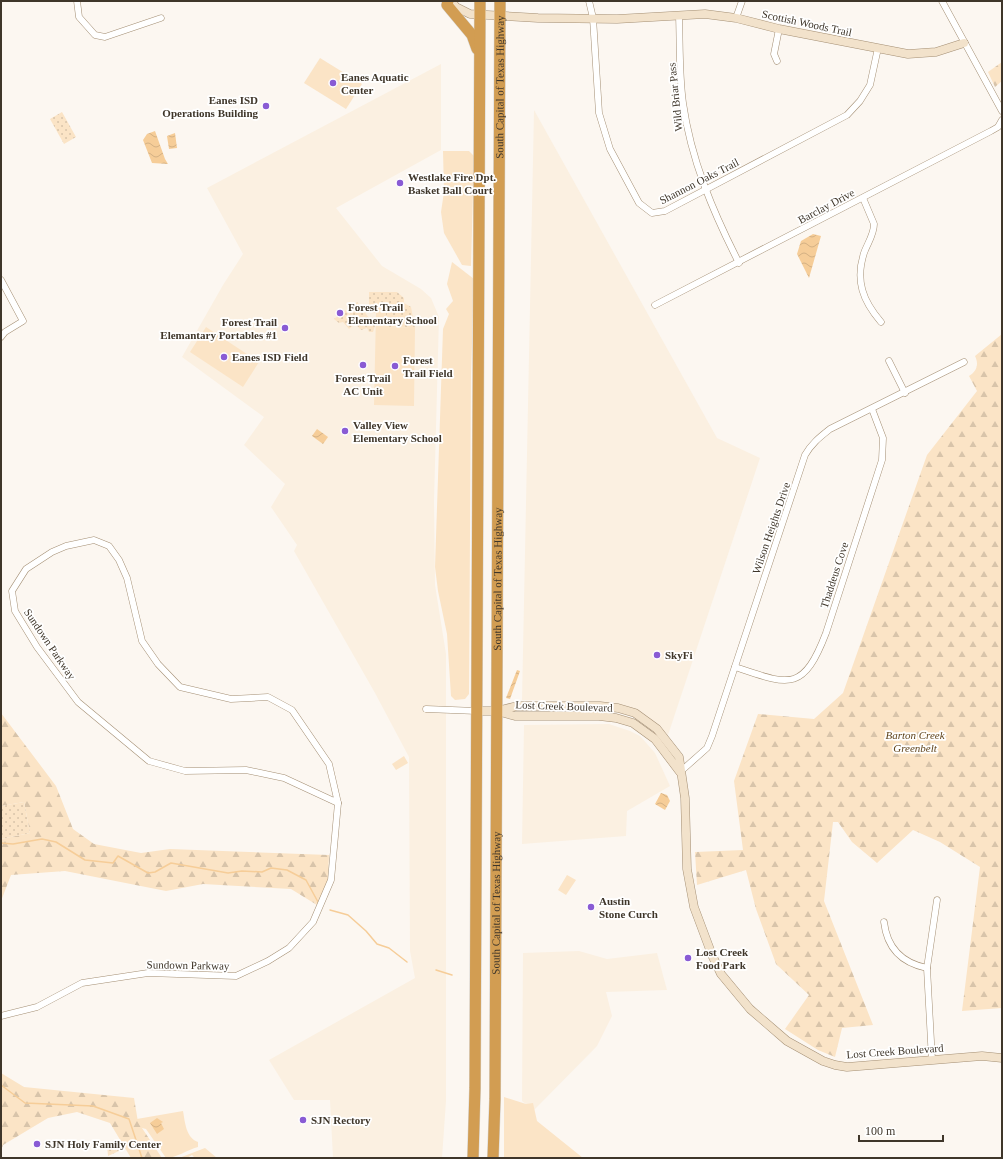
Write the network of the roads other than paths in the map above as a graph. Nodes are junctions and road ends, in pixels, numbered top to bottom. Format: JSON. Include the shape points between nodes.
{"nodes":[{"id":1,"x":77,"y":1,"type":"edge"},
{"id":2,"x":450,"y":1,"type":"edge"},
{"id":3,"x":480,"y":1,"type":"edge"},
{"id":4,"x":500,"y":1,"type":"edge"},
{"id":5,"x":589,"y":1,"type":"edge"},
{"id":6,"x":742,"y":1,"type":"edge"},
{"id":7,"x":942,"y":1,"type":"edge"},
{"id":8,"x":480,"y":14,"type":"junction"},
{"id":9,"x":679,"y":15,"type":"junction"},
{"id":10,"x":500,"y":16,"type":"junction"},
{"id":11,"x":161,"y":18,"type":"dead end"},
{"id":12,"x":593,"y":18,"type":"junction"},
{"id":13,"x":736,"y":18,"type":"junction"},
{"id":14,"x":779,"y":29,"type":"junction"},
{"id":15,"x":964,"y":43,"type":"junction"},
{"id":16,"x":878,"y":48,"type":"junction"},
{"id":17,"x":480,"y":56,"type":"junction"},
{"id":18,"x":777,"y":60,"type":"dead end"},
{"id":19,"x":1002,"y":112,"type":"edge"},
{"id":20,"x":1002,"y":120,"type":"edge"},
{"id":21,"x":705,"y":190,"type":"junction"},
{"id":22,"x":863,"y":198,"type":"junction"},
{"id":23,"x":739,"y":263,"type":"junction"},
{"id":24,"x":1,"y":280,"type":"edge"},
{"id":25,"x":655,"y":305,"type":"dead end"},
{"id":26,"x":881,"y":322,"type":"dead end"},
{"id":27,"x":1,"y":337,"type":"edge"},
{"id":28,"x":889,"y":360,"type":"dead end"},
{"id":29,"x":964,"y":362,"type":"dead end"},
{"id":30,"x":905,"y":393,"type":"junction"},
{"id":31,"x":872,"y":409,"type":"junction"},
{"id":32,"x":735,"y":667,"type":"junction"},
{"id":33,"x":426,"y":709,"type":"dead end"},
{"id":34,"x":477,"y":711,"type":"junction"},
{"id":35,"x":497,"y":712,"type":"junction"},
{"id":36,"x":680,"y":772,"type":"junction"},
{"id":37,"x":338,"y":803,"type":"junction"},
{"id":38,"x":937,"y":900,"type":"dead end"},
{"id":39,"x":884,"y":922,"type":"dead end"},
{"id":40,"x":927,"y":968,"type":"junction"},
{"id":41,"x":1,"y":1016,"type":"edge"},
{"id":42,"x":1002,"y":1058,"type":"edge"},
{"id":43,"x":932,"y":1060,"type":"junction"},
{"id":44,"x":473,"y":1158,"type":"edge"},
{"id":45,"x":493,"y":1158,"type":"edge"}],
"edges":[{"from":1,"to":11,"type":"street","via":[[80,17],[94,35],[105,37]]},
{"from":2,"to":8,"type":"street","name":"Scottish Woods Trail","via":[[462,11]]},
{"from":2,"to":17,"type":"highway","via":[[448,5],[472,36]]},
{"from":3,"to":8,"type":"highway","name":"South Capital of Texas Highway"},
{"from":4,"to":10,"type":"highway","name":"South Capital of Texas Highway"},
{"from":5,"to":12,"type":"street","name":"Shannon Oaks Trail"},
{"from":6,"to":13,"type":"street"},
{"from":7,"to":15,"type":"street"},
{"from":8,"to":10,"type":"street","name":"Scottish Woods Trail"},
{"from":8,"to":17,"type":"highway","name":"South Capital of Texas Highway"},
{"from":9,"to":12,"type":"street","name":"Scottish Woods Trail"},
{"from":9,"to":13,"type":"street","name":"Scottish Woods Trail","via":[[705,14]]},
{"from":9,"to":21,"type":"street","name":"Wild Briar Pass","via":[[683,102],[689,137]]},
{"from":10,"to":12,"type":"street","name":"Scottish Woods Trail"},
{"from":10,"to":35,"type":"highway","name":"South Capital of Texas Highway"},
{"from":12,"to":21,"type":"street","name":"Shannon Oaks Trail","via":[[599,113],[610,149],[639,203],[652,213],[659,212]]},
{"from":13,"to":14,"type":"street","name":"Scottish Woods Trail"},
{"from":14,"to":16,"type":"street","name":"Scottish Woods Trail"},
{"from":14,"to":18,"type":"street","via":[[774,54]]},
{"from":15,"to":16,"type":"street","name":"Scottish Woods Trail","via":[[936,52],[908,54]]},
{"from":15,"to":19,"type":"street","via":[[998,100]]},
{"from":16,"to":21,"type":"street","name":"Shannon Oaks Trail","via":[[870,85],[847,115]]},
{"from":17,"to":34,"type":"highway","name":"South Capital of Texas Highway"},
{"from":20,"to":22,"type":"street","name":"Barclay Drive","via":[[998,127],[991,131]]},
{"from":21,"to":23,"type":"street","name":"Wild Briar Pass"},
{"from":22,"to":23,"type":"street","name":"Barclay Drive"},
{"from":22,"to":26,"type":"street","via":[[874,224],[862,264],[862,290],[866,302]]},
{"from":23,"to":25,"type":"street","name":"Barclay Drive"},
{"from":24,"to":27,"type":"street","via":[[23,321]]},
{"from":28,"to":30,"type":"street"},
{"from":29,"to":30,"type":"street","name":"Wilson Heights Drive"},
{"from":30,"to":31,"type":"street","name":"Wilson Heights Drive"},
{"from":31,"to":32,"type":"street","name":"Wilson Heights Drive","via":[[830,429],[815,441],[805,455]]},
{"from":31,"to":32,"type":"street","name":"Thaddeus Cove","via":[[883,438],[882,460],[815,661],[803,675],[788,680],[770,679]]},
{"from":32,"to":36,"type":"street","name":"Wilson Heights Drive","via":[[707,748]]},
{"from":33,"to":34,"type":"street","name":"Lost Creek Boulevard"},
{"from":34,"to":35,"type":"street","name":"Lost Creek Boulevard"},
{"from":34,"to":44,"type":"highway","name":"South Capital of Texas Highway"},
{"from":35,"to":36,"type":"street","name":"Lost Creek Boulevard","via":[[517,706],[581,705],[618,708],[635,713],[657,729],[670,744],[679,757]]},
{"from":35,"to":45,"type":"highway","name":"South Capital of Texas Highway"},
{"from":36,"to":43,"type":"street","name":"Lost Creek Boulevard","via":[[685,798],[687,869],[694,907],[721,974],[750,1009],[788,1041],[810,1055],[835,1065],[861,1066]]},
{"from":37,"to":37,"type":"street","name":"Sundown Parkway","via":[[329,764],[292,710],[268,697],[231,699],[180,687],[158,664],[142,641],[127,578],[119,560],[108,546],[94,540],[66,546],[26,569],[12,590],[14,611],[37,647],[78,702],[149,761],[185,771],[246,770],[284,778]]},
{"from":37,"to":41,"type":"street","name":"Sundown Parkway","via":[[331,880],[313,922],[289,948],[236,976],[148,973],[82,983],[36,1007]]},
{"from":38,"to":40,"type":"street"},
{"from":39,"to":40,"type":"street","via":[[891,946],[897,954],[906,961]]},
{"from":40,"to":43,"type":"street"},
{"from":42,"to":43,"type":"street","name":"Lost Creek Boulevard","via":[[982,1056]]}]}
